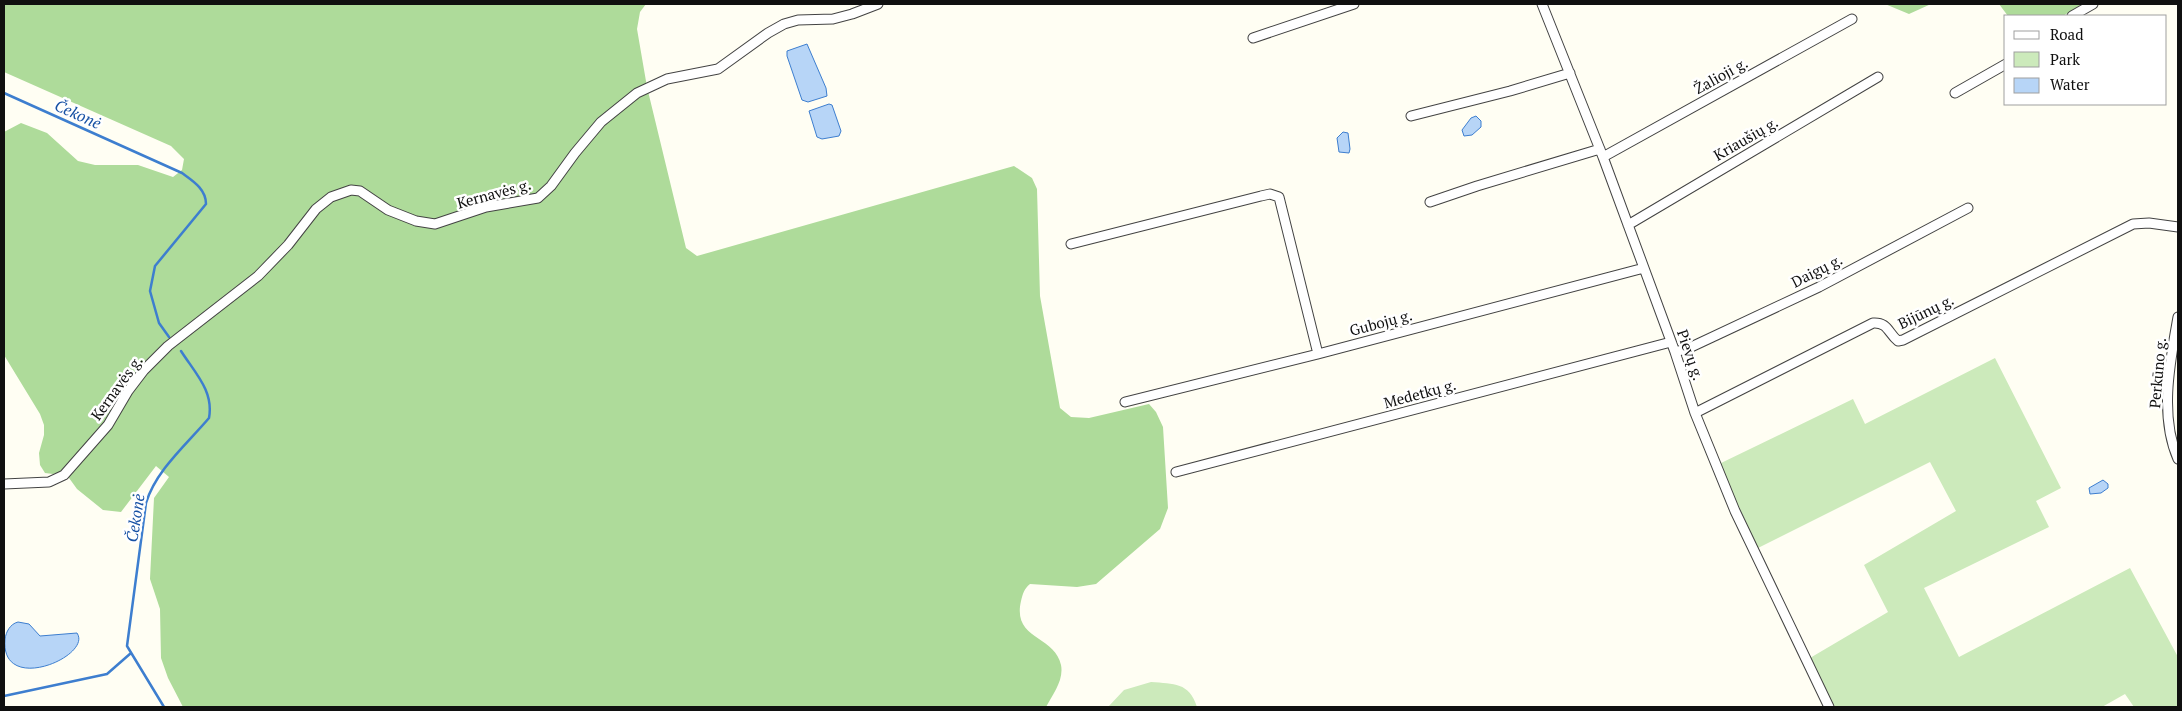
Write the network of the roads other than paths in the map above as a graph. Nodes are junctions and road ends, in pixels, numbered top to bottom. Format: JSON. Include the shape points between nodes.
{"nodes":[{"id":1,"x":878,"y":4,"type":"edge"},
{"id":2,"x":1354,"y":4,"type":"edge"},
{"id":3,"x":1542,"y":4,"type":"edge"},
{"id":4,"x":2094,"y":4,"type":"edge"},
{"id":5,"x":2074,"y":15,"type":"edge"},
{"id":6,"x":1852,"y":19,"type":"dead end"},
{"id":7,"x":1253,"y":38,"type":"dead end"},
{"id":8,"x":2004,"y":65,"type":"edge"},
{"id":9,"x":1570,"y":73,"type":"junction"},
{"id":10,"x":1878,"y":78,"type":"dead end"},
{"id":11,"x":1954,"y":93,"type":"dead end"},
{"id":12,"x":1411,"y":116,"type":"dead end"},
{"id":13,"x":1602,"y":153,"type":"junction"},
{"id":14,"x":1430,"y":202,"type":"dead end"},
{"id":15,"x":1968,"y":208,"type":"dead end"},
{"id":16,"x":1628,"y":225,"type":"junction"},
{"id":17,"x":2178,"y":226,"type":"edge"},
{"id":18,"x":1070,"y":244,"type":"dead end"},
{"id":19,"x":1644,"y":268,"type":"junction"},
{"id":20,"x":2178,"y":317,"type":"edge"},
{"id":21,"x":1671,"y":342,"type":"junction"},
{"id":22,"x":1675,"y":352,"type":"junction"},
{"id":23,"x":1318,"y":354,"type":"junction"},
{"id":24,"x":1125,"y":402,"type":"dead end"},
{"id":25,"x":1695,"y":413,"type":"junction"},
{"id":26,"x":2178,"y":460,"type":"edge"},
{"id":27,"x":1176,"y":472,"type":"dead end"},
{"id":28,"x":4,"y":484,"type":"edge"},
{"id":29,"x":1830,"y":707,"type":"edge"}],
"edges":[{"from":1,"to":28,"type":"street","name":"Kernavės g.","via":[[833,19],[798,20],[784,24],[718,69],[667,79],[636,93],[601,122],[538,198],[486,207],[435,224],[416,222],[388,210],[360,191],[351,190],[331,197],[316,209],[258,276],[168,346],[144,370],[108,424],[64,475],[49,482]]},
{"from":2,"to":7,"type":"street"},
{"from":3,"to":9,"type":"street","name":"Pievų g."},
{"from":4,"to":5,"type":"street"},
{"from":6,"to":13,"type":"street","name":"Žalioji g."},
{"from":8,"to":11,"type":"street"},
{"from":9,"to":12,"type":"street"},
{"from":9,"to":13,"type":"street","name":"Pievų g."},
{"from":10,"to":16,"type":"street","name":"Kriaušių g."},
{"from":13,"to":14,"type":"street","name":"Žalioji g.","via":[[1477,186]]},
{"from":13,"to":16,"type":"street","name":"Pievų g."},
{"from":15,"to":22,"type":"street","name":"Daigų g.","via":[[1819,287]]},
{"from":16,"to":19,"type":"street","name":"Pievų g."},
{"from":17,"to":25,"type":"street","name":"Bijūnų g.","via":[[2133,224],[1903,340],[1896,340],[1880,322],[1873,323]]},
{"from":18,"to":23,"type":"street","via":[[1261,196],[1270,194],[1278,197]]},
{"from":19,"to":21,"type":"street","name":"Pievų g."},
{"from":19,"to":23,"type":"street","name":"Gubojų g."},
{"from":20,"to":26,"type":"street","name":"Perkūno g.","via":[[2168,400],[2169,428]]},
{"from":21,"to":22,"type":"street","name":"Pievų g."},
{"from":21,"to":27,"type":"street","name":"Medetkų g."},
{"from":22,"to":25,"type":"street","name":"Pievų g."},
{"from":23,"to":24,"type":"street","name":"Gubojų g."},
{"from":25,"to":29,"type":"street","name":"Pievų g.","via":[[1735,511]]}]}
